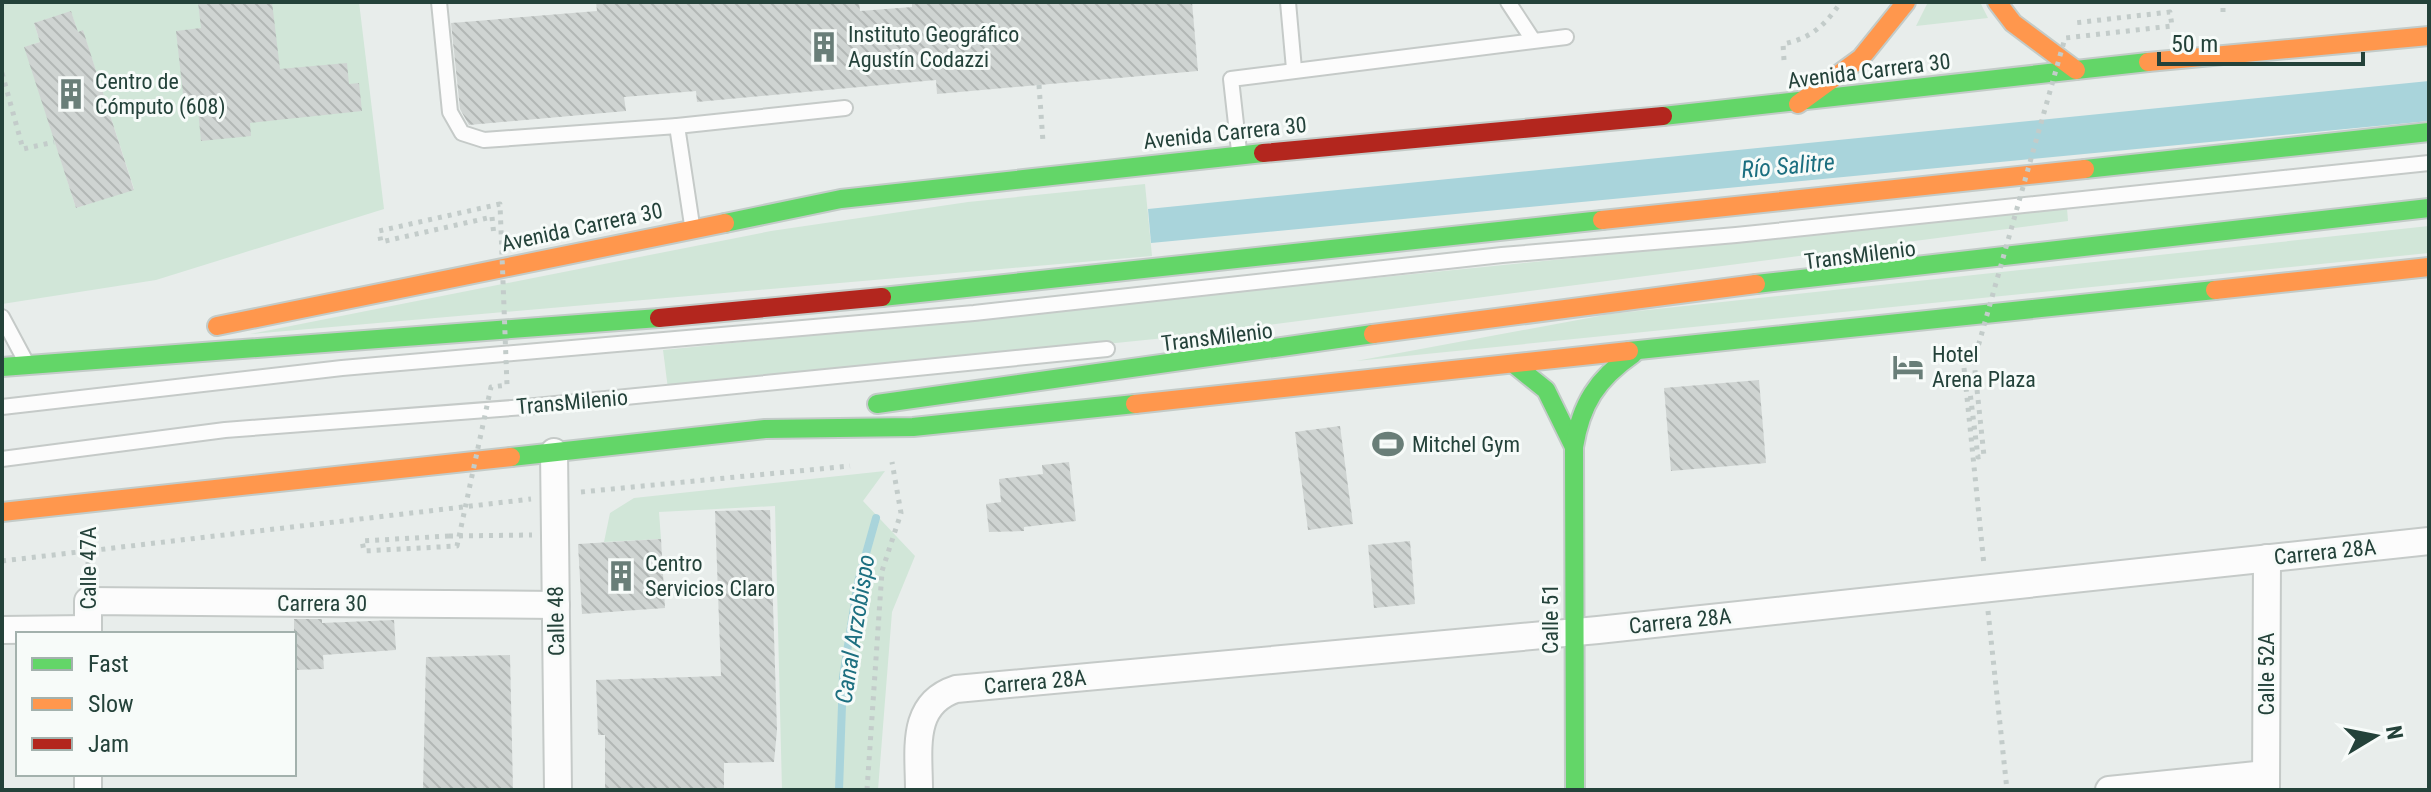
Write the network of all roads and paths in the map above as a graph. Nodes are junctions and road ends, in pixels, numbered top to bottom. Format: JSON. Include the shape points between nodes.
{"nodes":[{"id":1,"x":439,"y":2,"type":"edge"},
{"id":2,"x":1288,"y":2,"type":"edge"},
{"id":3,"x":1508,"y":2,"type":"edge"},
{"id":4,"x":1841,"y":2,"type":"edge"},
{"id":5,"x":1906,"y":2,"type":"edge"},
{"id":6,"x":1997,"y":2,"type":"edge"},
{"id":7,"x":2223,"y":2,"type":"edge"},
{"id":8,"x":2223,"y":12,"type":"dead end"},
{"id":9,"x":2074,"y":23,"type":"dead end"},
{"id":10,"x":2429,"y":36,"type":"edge"},
{"id":11,"x":1566,"y":37,"type":"dead end"},
{"id":12,"x":1533,"y":40,"type":"junction"},
{"id":13,"x":1784,"y":60,"type":"dead end"},
{"id":14,"x":1294,"y":69,"type":"junction"},
{"id":15,"x":2076,"y":70,"type":"junction"},
{"id":16,"x":2,"y":73,"type":"edge"},
{"id":17,"x":1039,"y":85,"type":"dead end"},
{"id":18,"x":1798,"y":104,"type":"junction"},
{"id":19,"x":845,"y":108,"type":"dead end"},
{"id":20,"x":677,"y":126,"type":"junction"},
{"id":21,"x":2429,"y":132,"type":"edge"},
{"id":22,"x":54,"y":142,"type":"dead end"},
{"id":23,"x":1239,"y":155,"type":"junction"},
{"id":24,"x":2429,"y":163,"type":"edge"},
{"id":25,"x":1045,"y":175,"type":"junction"},
{"id":26,"x":2429,"y":208,"type":"edge"},
{"id":27,"x":492,"y":217,"type":"dead end"},
{"id":28,"x":692,"y":229,"type":"junction"},
{"id":29,"x":1764,"y":267,"type":"dead end"},
{"id":30,"x":2429,"y":267,"type":"edge"},
{"id":31,"x":1717,"y":273,"type":"dead end"},
{"id":32,"x":2,"y":317,"type":"edge"},
{"id":33,"x":1119,"y":348,"type":"dead end"},
{"id":34,"x":1633,"y":354,"type":"junction"},
{"id":35,"x":33,"y":363,"type":"junction"},
{"id":36,"x":1515,"y":365,"type":"junction"},
{"id":37,"x":2,"y":367,"type":"edge"},
{"id":38,"x":518,"y":372,"type":"dead end"},
{"id":39,"x":503,"y":373,"type":"dead end"},
{"id":40,"x":1966,"y":376,"type":"dead end"},
{"id":41,"x":521,"y":384,"type":"dead end"},
{"id":42,"x":507,"y":385,"type":"junction"},
{"id":43,"x":2,"y":407,"type":"edge"},
{"id":44,"x":765,"y":429,"type":"junction"},
{"id":45,"x":1574,"y":447,"type":"junction"},
{"id":46,"x":554,"y":452,"type":"junction"},
{"id":47,"x":2,"y":459,"type":"edge"},
{"id":48,"x":892,"y":462,"type":"dead end"},
{"id":49,"x":516,"y":501,"type":"dead end"},
{"id":50,"x":88,"y":502,"type":"junction"},
{"id":51,"x":2,"y":512,"type":"edge"},
{"id":52,"x":555,"y":535,"type":"junction"},
{"id":53,"x":2429,"y":541,"type":"edge"},
{"id":54,"x":88,"y":550,"type":"junction"},
{"id":55,"x":2267,"y":558,"type":"junction"},
{"id":56,"x":2,"y":561,"type":"edge"},
{"id":57,"x":88,"y":601,"type":"junction"},
{"id":58,"x":556,"y":605,"type":"junction"},
{"id":59,"x":2,"y":630,"type":"edge"},
{"id":60,"x":88,"y":631,"type":"edge"},
{"id":61,"x":1574,"y":632,"type":"junction"},
{"id":62,"x":2266,"y":782,"type":"edge"},
{"id":63,"x":558,"y":790,"type":"edge"},
{"id":64,"x":867,"y":790,"type":"edge"},
{"id":65,"x":919,"y":790,"type":"edge"},
{"id":66,"x":1575,"y":790,"type":"edge"},
{"id":67,"x":2109,"y":790,"type":"edge"}],
"edges":[{"from":1,"to":20,"type":"lane","via":[[450,112],[472,139]]},
{"from":2,"to":14,"type":"lane"},
{"from":3,"to":12,"type":"lane"},
{"from":4,"to":13,"type":"path","via":[[1824,27],[1804,40],[1783,44]]},
{"from":5,"to":18,"type":"main road","via":[[1861,58]]},
{"from":6,"to":15,"type":"main road","via":[[2013,23]]},
{"from":7,"to":8,"type":"path"},
{"from":9,"to":40,"type":"path","bridge":true,"via":[[2170,12],[2172,26],[2065,38],[1974,361],[1984,456],[1978,457]]},
{"from":10,"to":15,"type":"main road","name":"Avenida Carrera 30"},
{"from":11,"to":12,"type":"lane"},
{"from":12,"to":14,"type":"lane"},
{"from":14,"to":23,"type":"lane","via":[[1231,79]]},
{"from":15,"to":18,"type":"main road","name":"Avenida Carrera 30"},
{"from":16,"to":22,"type":"path","via":[[23,149]]},
{"from":17,"to":25,"type":"path"},
{"from":18,"to":23,"type":"main road","name":"Avenida Carrera 30"},
{"from":19,"to":20,"type":"lane"},
{"from":20,"to":28,"type":"lane"},
{"from":21,"to":35,"type":"main road","name":"Avenida Carrera 30","via":[[764,310]]},
{"from":23,"to":25,"type":"main road","name":"Avenida Carrera 30"},
{"from":24,"to":43,"type":"lane","name":"TransMilenio","via":[[958,314],[342,368]]},
{"from":25,"to":28,"type":"main road","name":"Avenida Carrera 30","via":[[841,199]]},
{"from":26,"to":44,"type":"main road","via":[[1897,265],[1295,344],[903,398]]},
{"from":27,"to":42,"type":"path","bridge":true,"via":[[381,242],[379,231],[500,204]]},
{"from":28,"to":35,"type":"main road","name":"Avenida Carrera 30"},
{"from":29,"to":31,"type":"lane"},
{"from":30,"to":34,"type":"main road"},
{"from":32,"to":35,"type":"lane"},
{"from":33,"to":47,"type":"lane","name":"TransMilenio","via":[[525,407],[225,430]]},
{"from":34,"to":36,"type":"main road"},
{"from":34,"to":45,"type":"main road","name":"Calle 51","via":[[1593,384],[1581,409]]},
{"from":35,"to":37,"type":"main road","name":"Avenida Carrera 30"},
{"from":36,"to":44,"type":"main road","via":[[913,427]]},
{"from":36,"to":45,"type":"main road","name":"Calle 51","via":[[1546,390]]},
{"from":38,"to":39,"type":"path","bridge":true},
{"from":41,"to":42,"type":"path"},
{"from":42,"to":52,"type":"path","bridge":true,"via":[[491,387],[457,546],[364,551],[362,541],[449,536]]},
{"from":44,"to":46,"type":"main road"},
{"from":45,"to":61,"type":"main road","name":"Calle 51"},
{"from":46,"to":50,"type":"main road"},
{"from":46,"to":52,"type":"street","name":"Calle 48"},
{"from":48,"to":64,"type":"path","via":[[901,513],[882,571]]},
{"from":49,"to":54,"type":"path"},
{"from":50,"to":51,"type":"main road"},
{"from":50,"to":54,"type":"path","name":"Calle 47A"},
{"from":52,"to":58,"type":"street","name":"Calle 48"},
{"from":53,"to":55,"type":"street","name":"Carrera 28A"},
{"from":54,"to":56,"type":"path"},
{"from":54,"to":57,"type":"path","name":"Calle 47A"},
{"from":55,"to":61,"type":"street","name":"Carrera 28A"},
{"from":55,"to":62,"type":"street","name":"Calle 52A"},
{"from":57,"to":58,"type":"street","name":"Carrera 30"},
{"from":57,"to":60,"type":"street","name":"Calle 47A"},
{"from":58,"to":63,"type":"street","name":"Calle 48"},
{"from":59,"to":60,"type":"street"},
{"from":61,"to":65,"type":"street","name":"Carrera 28A","via":[[956,689],[933,700],[920,724]]},
{"from":61,"to":66,"type":"main road","name":"Calle 51"},
{"from":62,"to":67,"type":"street"}]}
